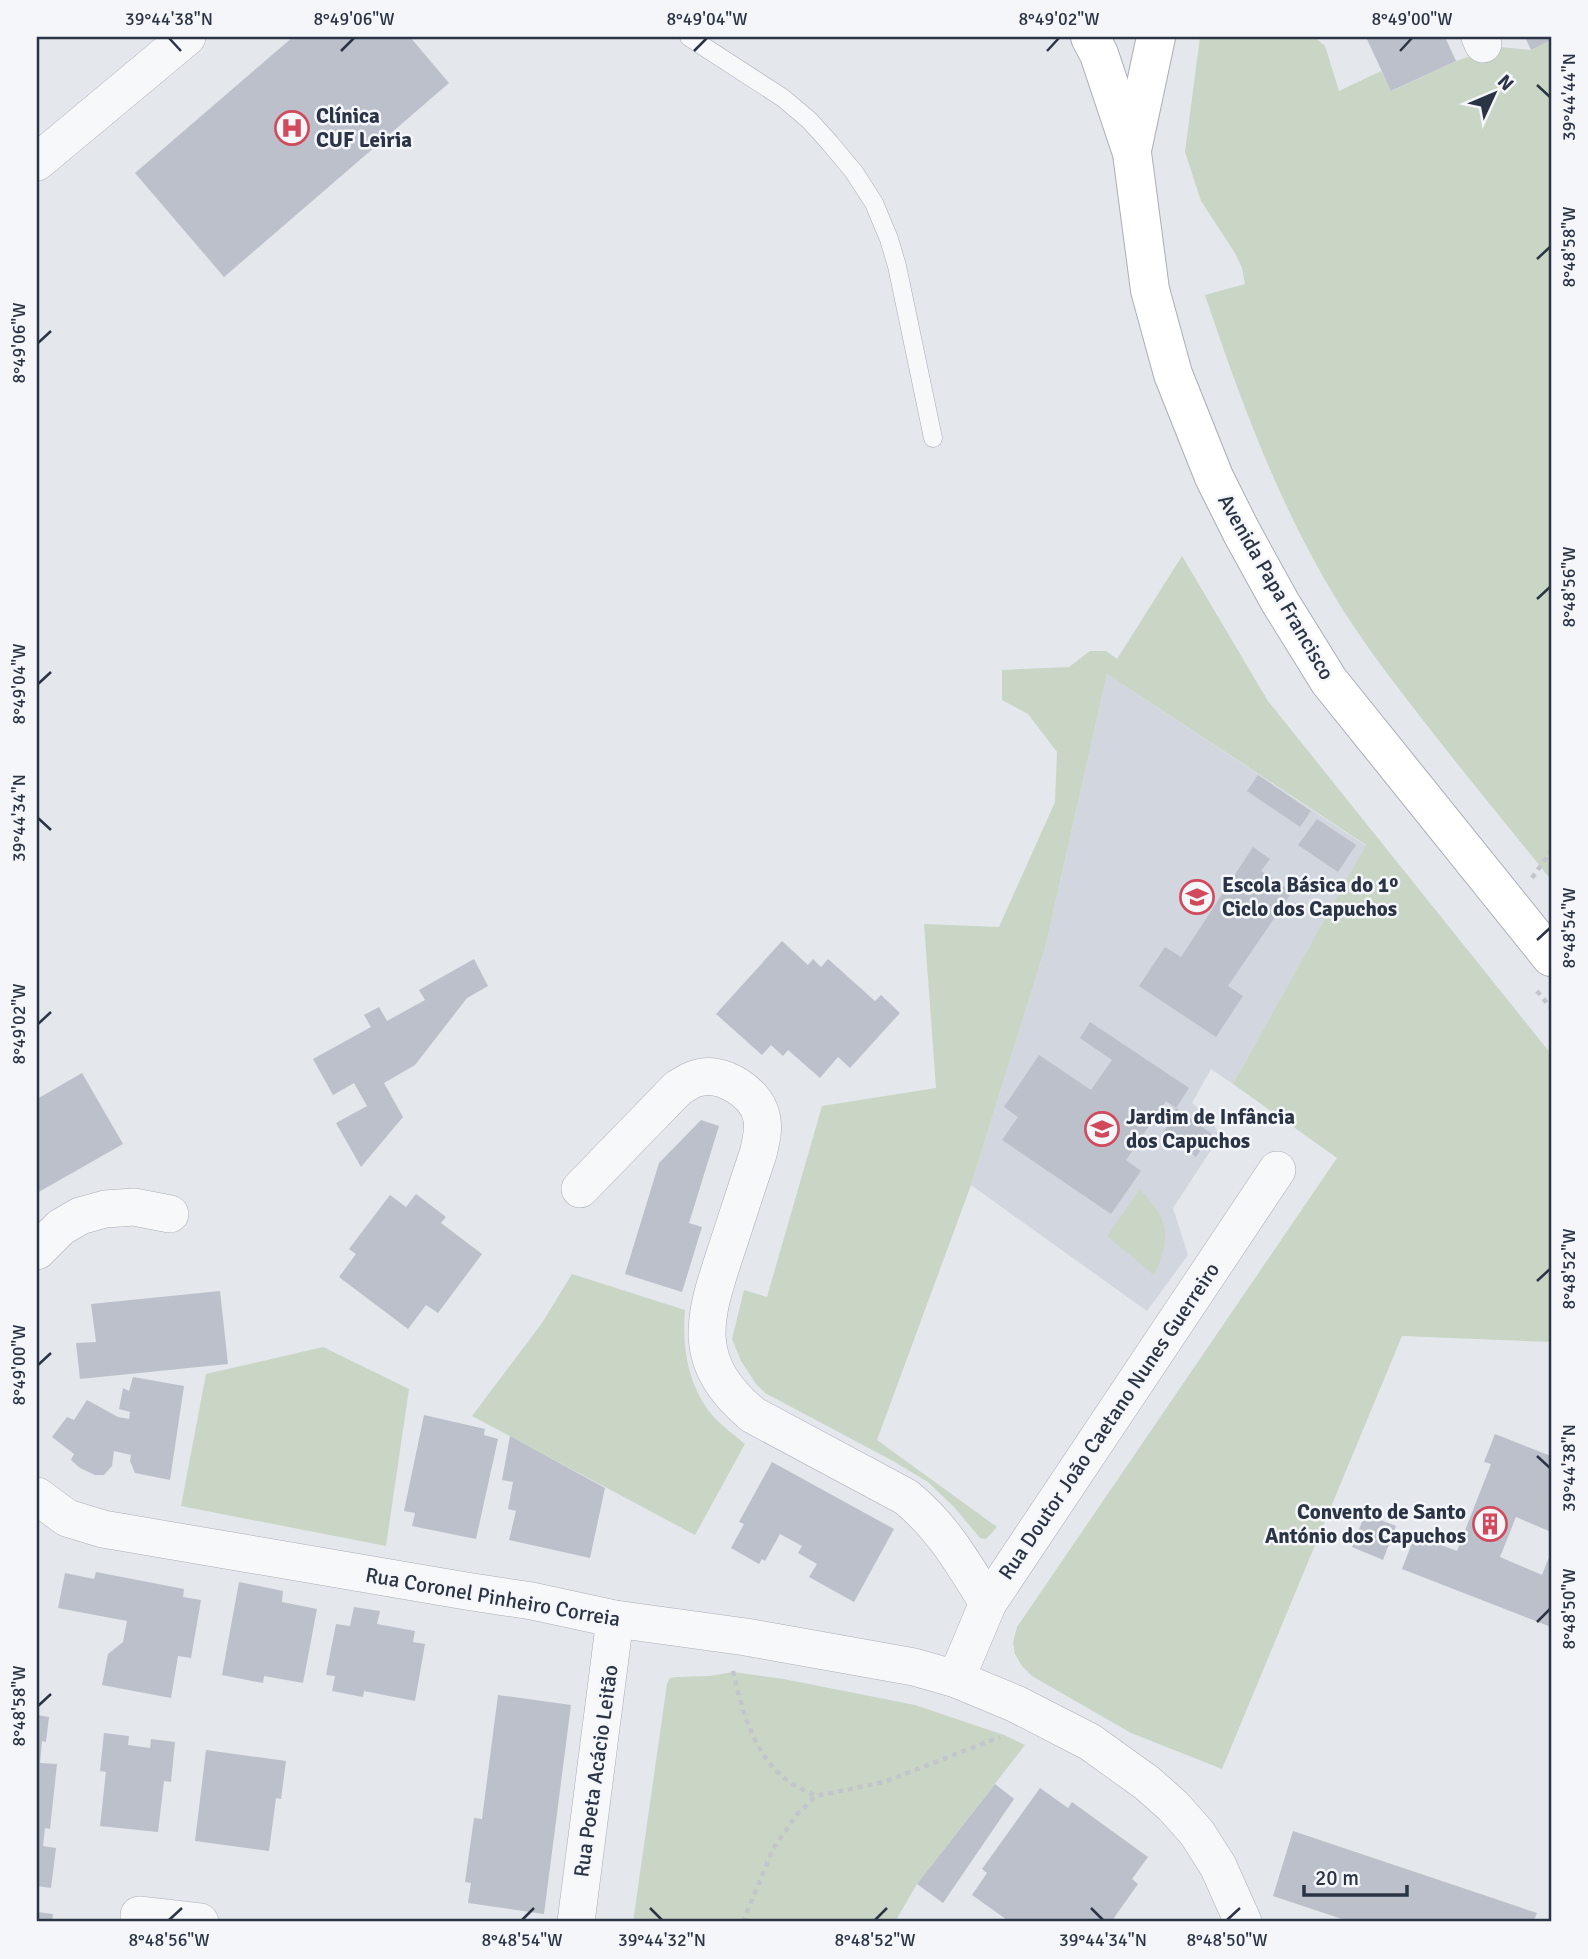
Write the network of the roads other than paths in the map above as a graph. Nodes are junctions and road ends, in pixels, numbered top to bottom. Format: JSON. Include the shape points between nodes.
{"nodes":[{"id":1,"x":187,"y":37,"type":"edge"},
{"id":2,"x":690,"y":37,"type":"edge"},
{"id":3,"x":1090,"y":37,"type":"edge"},
{"id":4,"x":1156,"y":37,"type":"edge"},
{"id":5,"x":1132,"y":153,"type":"junction"},
{"id":6,"x":37,"y":162,"type":"edge"},
{"id":7,"x":933,"y":438,"type":"dead end"},
{"id":8,"x":1551,"y":957,"type":"edge"},
{"id":9,"x":1277,"y":1170,"type":"dead end"},
{"id":10,"x":580,"y":1189,"type":"dead end"},
{"id":11,"x":170,"y":1214,"type":"dead end"},
{"id":12,"x":37,"y":1251,"type":"edge"},
{"id":13,"x":37,"y":1496,"type":"edge"},
{"id":14,"x":988,"y":1603,"type":"junction"},
{"id":15,"x":615,"y":1619,"type":"junction"},
{"id":16,"x":956,"y":1679,"type":"junction"},
{"id":17,"x":139,"y":1915,"type":"dead end"},
{"id":18,"x":1240,"y":1921,"type":"edge"},
{"id":19,"x":200,"y":1922,"type":"edge"},
{"id":20,"x":576,"y":1922,"type":"edge"}],
"edges":[{"from":1,"to":6,"type":"street"},
{"from":2,"to":7,"type":"lane","via":[[783,97],[809,120],[874,203],[897,266]]},
{"from":3,"to":5,"type":"main road","name":"Avenida Papa Francisco"},
{"from":4,"to":5,"type":"main road","name":"Avenida Papa Francisco"},
{"from":5,"to":8,"type":"main road","name":"Avenida Papa Francisco","via":[[1150,290],[1173,374],[1242,533],[1329,681]]},
{"from":9,"to":14,"type":"street","name":"Rua Doutor João Caetano Nunes Guerreiro"},
{"from":10,"to":14,"type":"street","via":[[678,1088],[698,1078],[714,1076],[728,1081],[756,1102],[763,1130],[758,1154],[710,1301],[706,1327],[713,1365],[724,1386],[753,1415],[922,1510],[954,1547]]},
{"from":11,"to":12,"type":"street","via":[[134,1207],[104,1209],[61,1227]]},
{"from":13,"to":15,"type":"street","name":"Rua Coronel Pinheiro Correia","via":[[67,1518],[103,1529]]},
{"from":14,"to":16,"type":"street","name":"Rua Doutor João Caetano Nunes Guerreiro"},
{"from":15,"to":16,"type":"street","name":"Rua Coronel Pinheiro Correia","via":[[914,1667]]},
{"from":15,"to":20,"type":"street","name":"Rua Poeta Acácio Leitão"},
{"from":16,"to":18,"type":"street","name":"Rua Coronel Pinheiro Correia","via":[[1090,1742],[1147,1783],[1197,1833],[1218,1866]]},
{"from":17,"to":19,"type":"street"}]}
